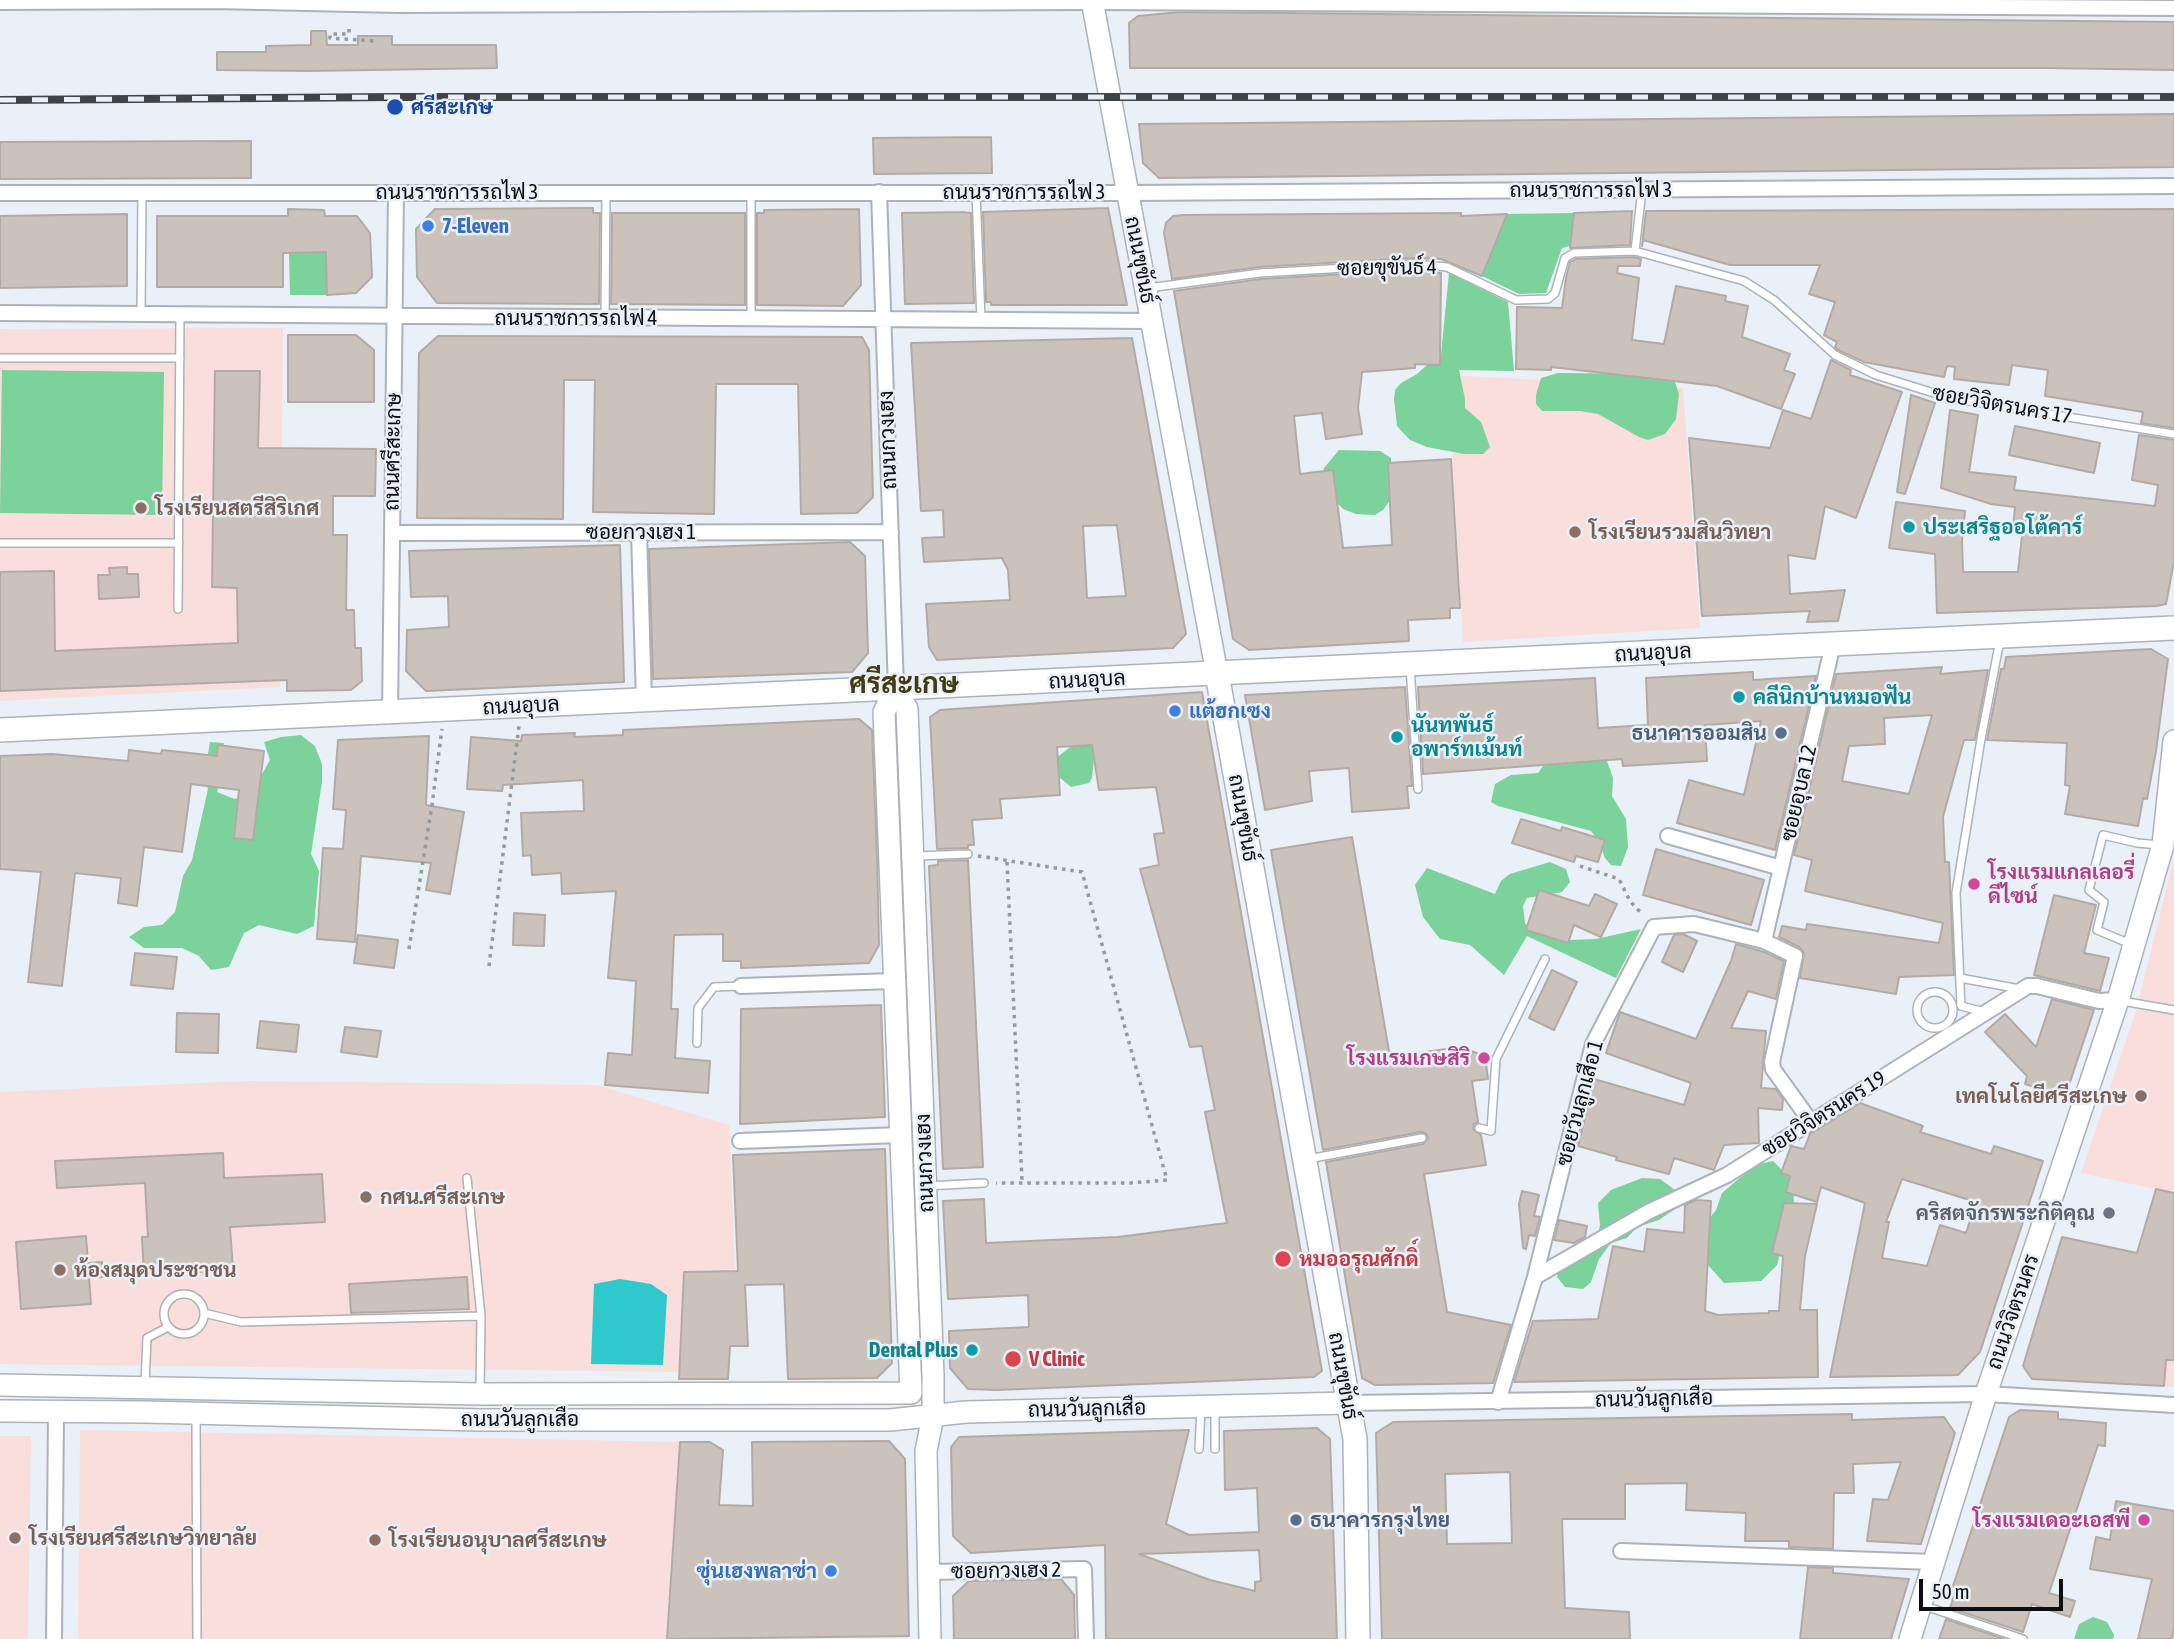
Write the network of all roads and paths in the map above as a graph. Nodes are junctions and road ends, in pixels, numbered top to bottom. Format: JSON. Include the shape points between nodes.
{"nodes":[{"id":1,"x":95,"y":1,"type":"edge"},
{"id":2,"x":213,"y":1,"type":"edge"},
{"id":3,"x":914,"y":1,"type":"edge"},
{"id":4,"x":1092,"y":1,"type":"edge"},
{"id":5,"x":0,"y":2,"type":"edge"},
{"id":6,"x":342,"y":2,"type":"edge"},
{"id":7,"x":428,"y":2,"type":"edge"},
{"id":8,"x":607,"y":2,"type":"edge"},
{"id":9,"x":724,"y":2,"type":"edge"},
{"id":10,"x":1634,"y":2,"type":"edge"},
{"id":11,"x":2174,"y":8,"type":"edge"},
{"id":12,"x":349,"y":29,"type":"dead end"},
{"id":13,"x":375,"y":41,"type":"dead end"},
{"id":14,"x":2174,"y":186,"type":"edge"},
{"id":15,"x":1642,"y":190,"type":"junction"},
{"id":16,"x":606,"y":192,"type":"junction"},
{"id":17,"x":751,"y":192,"type":"junction"},
{"id":18,"x":879,"y":192,"type":"junction"},
{"id":19,"x":976,"y":192,"type":"junction"},
{"id":20,"x":0,"y":193,"type":"edge"},
{"id":21,"x":142,"y":193,"type":"junction"},
{"id":22,"x":396,"y":193,"type":"junction"},
{"id":23,"x":1128,"y":193,"type":"junction"},
{"id":24,"x":1635,"y":251,"type":"junction"},
{"id":25,"x":1146,"y":288,"type":"junction"},
{"id":26,"x":0,"y":313,"type":"edge"},
{"id":27,"x":141,"y":314,"type":"junction"},
{"id":28,"x":180,"y":314,"type":"junction"},
{"id":29,"x":395,"y":316,"type":"junction"},
{"id":30,"x":605,"y":318,"type":"junction"},
{"id":31,"x":751,"y":319,"type":"junction"},
{"id":32,"x":884,"y":320,"type":"junction"},
{"id":33,"x":981,"y":320,"type":"junction"},
{"id":34,"x":1152,"y":321,"type":"junction"},
{"id":35,"x":0,"y":358,"type":"edge"},
{"id":36,"x":180,"y":358,"type":"junction"},
{"id":37,"x":2174,"y":434,"type":"edge"},
{"id":38,"x":891,"y":532,"type":"junction"},
{"id":39,"x":392,"y":533,"type":"junction"},
{"id":40,"x":639,"y":533,"type":"junction"},
{"id":41,"x":0,"y":543,"type":"edge"},
{"id":42,"x":179,"y":543,"type":"junction"},
{"id":43,"x":178,"y":610,"type":"dead end"},
{"id":44,"x":2174,"y":628,"type":"edge"},
{"id":45,"x":2001,"y":636,"type":"junction"},
{"id":46,"x":1833,"y":644,"type":"junction"},
{"id":47,"x":1410,"y":665,"type":"junction"},
{"id":48,"x":1217,"y":674,"type":"junction"},
{"id":49,"x":897,"y":689,"type":"junction"},
{"id":50,"x":645,"y":701,"type":"junction"},
{"id":51,"x":521,"y":706,"type":"junction"},
{"id":52,"x":444,"y":710,"type":"junction"},
{"id":53,"x":390,"y":712,"type":"junction"},
{"id":54,"x":0,"y":730,"type":"edge"},
{"id":55,"x":2174,"y":741,"type":"edge"},
{"id":56,"x":1418,"y":789,"type":"dead end"},
{"id":57,"x":1668,"y":836,"type":"dead end"},
{"id":58,"x":2163,"y":845,"type":"junction"},
{"id":59,"x":968,"y":854,"type":"joint"},
{"id":60,"x":913,"y":856,"type":"junction"},
{"id":61,"x":1007,"y":862,"type":"junction"},
{"id":62,"x":1580,"y":866,"type":"dead end"},
{"id":63,"x":1781,"y":868,"type":"junction"},
{"id":64,"x":1654,"y":927,"type":"junction"},
{"id":65,"x":1764,"y":941,"type":"junction"},
{"id":66,"x":2134,"y":945,"type":"junction"},
{"id":67,"x":409,"y":948,"type":"dead end"},
{"id":68,"x":1545,"y":959,"type":"dead end"},
{"id":69,"x":489,"y":966,"type":"dead end"},
{"id":70,"x":1960,"y":978,"type":"junction"},
{"id":71,"x":894,"y":981,"type":"junction"},
{"id":72,"x":741,"y":986,"type":"joint"},
{"id":73,"x":2020,"y":989,"type":"junction"},
{"id":74,"x":2118,"y":1000,"type":"junction"},
{"id":75,"x":1957,"y":1007,"type":"junction"},
{"id":76,"x":2174,"y":1010,"type":"edge"},
{"id":77,"x":1985,"y":1012,"type":"junction"},
{"id":78,"x":697,"y":1043,"type":"dead end"},
{"id":79,"x":1811,"y":1122,"type":"junction"},
{"id":80,"x":1479,"y":1128,"type":"dead end"},
{"id":81,"x":900,"y":1135,"type":"junction"},
{"id":82,"x":1422,"y":1138,"type":"dead end"},
{"id":83,"x":740,"y":1141,"type":"dead end"},
{"id":84,"x":1304,"y":1159,"type":"junction"},
{"id":85,"x":467,"y":1178,"type":"dead end"},
{"id":86,"x":1022,"y":1181,"type":"junction"},
{"id":87,"x":984,"y":1183,"type":"joint"},
{"id":88,"x":926,"y":1186,"type":"junction"},
{"id":89,"x":1535,"y":1277,"type":"junction"},
{"id":90,"x":204,"y":1313,"type":"junction"},
{"id":91,"x":481,"y":1316,"type":"junction"},
{"id":92,"x":168,"y":1327,"type":"junction"},
{"id":93,"x":0,"y":1385,"type":"edge"},
{"id":94,"x":57,"y":1386,"type":"junction"},
{"id":95,"x":145,"y":1387,"type":"junction"},
{"id":96,"x":911,"y":1393,"type":"junction"},
{"id":97,"x":481,"y":1394,"type":"junction"},
{"id":98,"x":1986,"y":1394,"type":"junction"},
{"id":99,"x":1498,"y":1402,"type":"junction"},
{"id":100,"x":1348,"y":1403,"type":"junction"},
{"id":101,"x":2174,"y":1405,"type":"edge"},
{"id":102,"x":1208,"y":1406,"type":"junction"},
{"id":103,"x":0,"y":1411,"type":"edge"},
{"id":104,"x":56,"y":1411,"type":"junction"},
{"id":105,"x":196,"y":1413,"type":"junction"},
{"id":106,"x":933,"y":1416,"type":"junction"},
{"id":107,"x":480,"y":1420,"type":"junction"},
{"id":108,"x":1199,"y":1449,"type":"dead end"},
{"id":109,"x":1215,"y":1449,"type":"dead end"},
{"id":110,"x":1621,"y":1551,"type":"dead end"},
{"id":111,"x":1934,"y":1562,"type":"junction"},
{"id":112,"x":929,"y":1572,"type":"junction"},
{"id":113,"x":1921,"y":1604,"type":"junction"},
{"id":114,"x":54,"y":1639,"type":"edge"},
{"id":115,"x":197,"y":1639,"type":"edge"},
{"id":116,"x":930,"y":1639,"type":"edge"},
{"id":117,"x":1086,"y":1639,"type":"edge"},
{"id":118,"x":1358,"y":1639,"type":"edge"},
{"id":119,"x":1910,"y":1639,"type":"edge"},
{"id":120,"x":2023,"y":1639,"type":"edge"}],
"edges":[{"from":1,"to":2,"type":"street"},
{"from":1,"to":5,"type":"street"},
{"from":2,"to":6,"type":"street"},
{"from":3,"to":4,"type":"street"},
{"from":3,"to":9,"type":"street"},
{"from":4,"to":10,"type":"street"},
{"from":4,"to":23,"type":"street","name":"ถนนขุขันธ์"},
{"from":6,"to":7,"type":"street"},
{"from":7,"to":8,"type":"street"},
{"from":8,"to":9,"type":"street"},
{"from":10,"to":11,"type":"street"},
{"from":12,"to":13,"type":"path","via":[[349,34],[330,34],[330,38]]},
{"from":14,"to":15,"type":"street","name":"ถนนราชการรถไฟ 3"},
{"from":15,"to":23,"type":"street","name":"ถนนราชการรถไฟ 3"},
{"from":15,"to":24,"type":"lane"},
{"from":16,"to":17,"type":"street","name":"ถนนราชการรถไฟ 3"},
{"from":16,"to":22,"type":"street","name":"ถนนราชการรถไฟ 3"},
{"from":16,"to":30,"type":"lane"},
{"from":17,"to":18,"type":"street","name":"ถนนราชการรถไฟ 3"},
{"from":17,"to":31,"type":"lane"},
{"from":18,"to":19,"type":"street","name":"ถนนราชการรถไฟ 3"},
{"from":18,"to":32,"type":"street","name":"ถนนกวงเฮง"},
{"from":19,"to":23,"type":"street","name":"ถนนราชการรถไฟ 3"},
{"from":19,"to":33,"type":"lane"},
{"from":20,"to":21,"type":"street","name":"ถนนราชการรถไฟ 3"},
{"from":21,"to":22,"type":"street","name":"ถนนราชการรถไฟ 3"},
{"from":21,"to":27,"type":"lane"},
{"from":22,"to":29,"type":"street","name":"ถนนศรีสะเกษ"},
{"from":23,"to":25,"type":"street","name":"ถนนขุขันธ์"},
{"from":24,"to":25,"type":"lane","name":"ซอยขุขันธ์ 4","via":[[1574,253],[1565,258],[1555,293],[1548,299],[1516,300],[1447,267],[1413,264],[1260,273]]},
{"from":24,"to":37,"type":"lane","name":"ซอยวิจิตรนคร 17","via":[[1744,281],[1774,300],[1835,355],[1876,375],[1950,398]]},
{"from":25,"to":34,"type":"street","name":"ถนนขุขันธ์"},
{"from":26,"to":27,"type":"street","name":"ถนนราชการรถไฟ 4"},
{"from":27,"to":28,"type":"street","name":"ถนนราชการรถไฟ 4"},
{"from":28,"to":29,"type":"street","name":"ถนนราชการรถไฟ 4"},
{"from":28,"to":36,"type":"lane"},
{"from":29,"to":30,"type":"street","name":"ถนนราชการรถไฟ 4"},
{"from":29,"to":39,"type":"street","name":"ถนนศรีสะเกษ"},
{"from":30,"to":31,"type":"street","name":"ถนนราชการรถไฟ 4"},
{"from":31,"to":32,"type":"street","name":"ถนนราชการรถไฟ 4"},
{"from":32,"to":33,"type":"street","name":"ถนนราชการรถไฟ 4"},
{"from":32,"to":38,"type":"street","name":"ถนนกวงเฮง"},
{"from":33,"to":34,"type":"street","name":"ถนนราชการรถไฟ 4"},
{"from":34,"to":48,"type":"street","name":"ถนนขุขันธ์"},
{"from":35,"to":36,"type":"lane"},
{"from":36,"to":42,"type":"lane"},
{"from":38,"to":40,"type":"street","name":"ซอยกวงเฮง 1"},
{"from":38,"to":49,"type":"street","name":"ถนนกวงเฮง"},
{"from":39,"to":40,"type":"street","name":"ซอยกวงเฮง 1"},
{"from":39,"to":53,"type":"street","name":"ถนนศรีสะเกษ"},
{"from":40,"to":50,"type":"street"},
{"from":41,"to":42,"type":"lane"},
{"from":42,"to":43,"type":"lane"},
{"from":44,"to":45,"type":"main road","name":"ถนนอุบล"},
{"from":45,"to":46,"type":"main road","name":"ถนนอุบล"},
{"from":45,"to":70,"type":"lane","via":[[1956,893]]},
{"from":46,"to":47,"type":"main road","name":"ถนนอุบล"},
{"from":46,"to":63,"type":"street","name":"ซอยอุบล 12"},
{"from":47,"to":48,"type":"main road","name":"ถนนอุบล"},
{"from":47,"to":56,"type":"lane"},
{"from":48,"to":49,"type":"main road","name":"ถนนอุบล"},
{"from":48,"to":84,"type":"main road","name":"ถนนขุขันธ์"},
{"from":49,"to":50,"type":"main road","name":"ถนนอุบล"},
{"from":49,"to":60,"type":"street","name":"ถนนกวงเฮง","via":[[907,709]]},
{"from":49,"to":71,"type":"street","name":"ถนนกวงเฮง","via":[[884,712]]},
{"from":50,"to":51,"type":"main road","name":"ถนนอุบล"},
{"from":51,"to":52,"type":"main road","name":"ถนนอุบล"},
{"from":51,"to":69,"type":"path"},
{"from":52,"to":53,"type":"main road","name":"ถนนอุบล"},
{"from":52,"to":67,"type":"path"},
{"from":53,"to":54,"type":"main road","name":"ถนนอุบล"},
{"from":55,"to":58,"type":"street","name":"ถนนวิจิตรนคร"},
{"from":57,"to":63,"type":"street"},
{"from":58,"to":66,"type":"street","name":"ถนนวิจิตรนคร"},
{"from":58,"to":66,"type":"lane","via":[[2103,835],[2089,890],[2104,902],[2097,930]]},
{"from":59,"to":60,"type":"lane"},
{"from":59,"to":61,"type":"path"},
{"from":60,"to":88,"type":"street","name":"ถนนกวงเฮง"},
{"from":61,"to":86,"type":"path"},
{"from":61,"to":86,"type":"path","via":[[1082,872],[1167,1180]]},
{"from":62,"to":64,"type":"path","via":[[1619,879],[1630,901]]},
{"from":63,"to":65,"type":"street","name":"ซอยอุบล 12"},
{"from":64,"to":65,"type":"street","via":[[1694,924]]},
{"from":64,"to":89,"type":"street","name":"ซอยวันลูกเสือ 1","via":[[1593,1044]]},
{"from":65,"to":79,"type":"street","via":[[1795,956],[1772,1062]]},
{"from":66,"to":74,"type":"street","name":"ถนนวิจิตรนคร"},
{"from":68,"to":80,"type":"lane","via":[[1496,1059],[1492,1132]]},
{"from":70,"to":73,"type":"lane"},
{"from":70,"to":75,"type":"lane"},
{"from":71,"to":72,"type":"street"},
{"from":71,"to":81,"type":"street","name":"ถนนกวงเฮง"},
{"from":72,"to":78,"type":"lane","via":[[713,987],[698,1008]]},
{"from":73,"to":74,"type":"street","via":[[2037,986],[2099,1001]]},
{"from":73,"to":77,"type":"street","name":"ซอยวิจิตรนคร 19"},
{"from":74,"to":76,"type":"lane"},
{"from":74,"to":98,"type":"street","name":"ถนนวิจิตรนคร"},
{"from":75,"to":75,"type":"lane","via":[[1947,1024],[1935,1028],[1922,1022],[1917,1010],[1930,992],[1945,994]]},
{"from":75,"to":77,"type":"lane"},
{"from":77,"to":79,"type":"street","name":"ซอยวิจิตรนคร 19"},
{"from":79,"to":89,"type":"street","name":"ซอยวิจิตรนคร 19","via":[[1727,1175],[1648,1212]]},
{"from":81,"to":83,"type":"street"},
{"from":81,"to":96,"type":"street","name":"ถนนกวงเฮง"},
{"from":82,"to":84,"type":"lane"},
{"from":84,"to":100,"type":"main road","name":"ถนนขุขันธ์"},
{"from":85,"to":91,"type":"lane"},
{"from":86,"to":87,"type":"path"},
{"from":87,"to":88,"type":"lane"},
{"from":88,"to":106,"type":"street","name":"ถนนกวงเฮง"},
{"from":89,"to":99,"type":"street","name":"ซอยวันลูกเสือ 1"},
{"from":90,"to":91,"type":"lane","via":[[241,1322]]},
{"from":90,"to":92,"type":"lane","via":[[199,1328],[191,1333],[183,1335]]},
{"from":90,"to":92,"type":"lane","via":[[202,1304],[189,1294],[172,1297],[166,1303]]},
{"from":91,"to":97,"type":"lane"},
{"from":92,"to":95,"type":"lane","via":[[147,1338]]},
{"from":93,"to":94,"type":"street","name":"ถนนวันลูกเสือ"},
{"from":94,"to":95,"type":"street","name":"ถนนวันลูกเสือ"},
{"from":94,"to":104,"type":"street"},
{"from":95,"to":97,"type":"street","name":"ถนนวันลูกเสือ"},
{"from":96,"to":97,"type":"street","name":"ถนนวันลูกเสือ"},
{"from":96,"to":106,"type":"street"},
{"from":97,"to":107,"type":"street"},
{"from":98,"to":99,"type":"street","name":"ถนนวันลูกเสือ"},
{"from":98,"to":101,"type":"street","name":"ถนนวันลูกเสือ"},
{"from":98,"to":111,"type":"street","name":"ถนนวิจิตรนคร"},
{"from":99,"to":100,"type":"street","name":"ถนนวันลูกเสือ"},
{"from":100,"to":102,"type":"street","name":"ถนนวันลูกเสือ"},
{"from":100,"to":118,"type":"main road","name":"ถนนขุขันธ์","via":[[1354,1439]]},
{"from":102,"to":106,"type":"street","name":"ถนนวันลูกเสือ"},
{"from":102,"to":108,"type":"lane"},
{"from":102,"to":109,"type":"lane"},
{"from":103,"to":104,"type":"street","name":"ถนนวันลูกเสือ"},
{"from":104,"to":105,"type":"street","name":"ถนนวันลูกเสือ"},
{"from":104,"to":114,"type":"street"},
{"from":105,"to":107,"type":"street","name":"ถนนวันลูกเสือ"},
{"from":105,"to":115,"type":"lane"},
{"from":106,"to":107,"type":"street","name":"ถนนวันลูกเสือ","via":[[890,1420]]},
{"from":106,"to":112,"type":"street","name":"ถนนกวงเฮง","via":[[926,1451]]},
{"from":110,"to":111,"type":"street"},
{"from":111,"to":113,"type":"street","name":"ถนนวิจิตรนคร"},
{"from":112,"to":116,"type":"street","name":"ถนนกวงเฮง"},
{"from":112,"to":117,"type":"street","name":"ซอยกวงเฮง 2","via":[[1084,1569]]},
{"from":113,"to":119,"type":"street","name":"ถนนวิจิตรนคร"},
{"from":113,"to":120,"type":"lane"}]}
